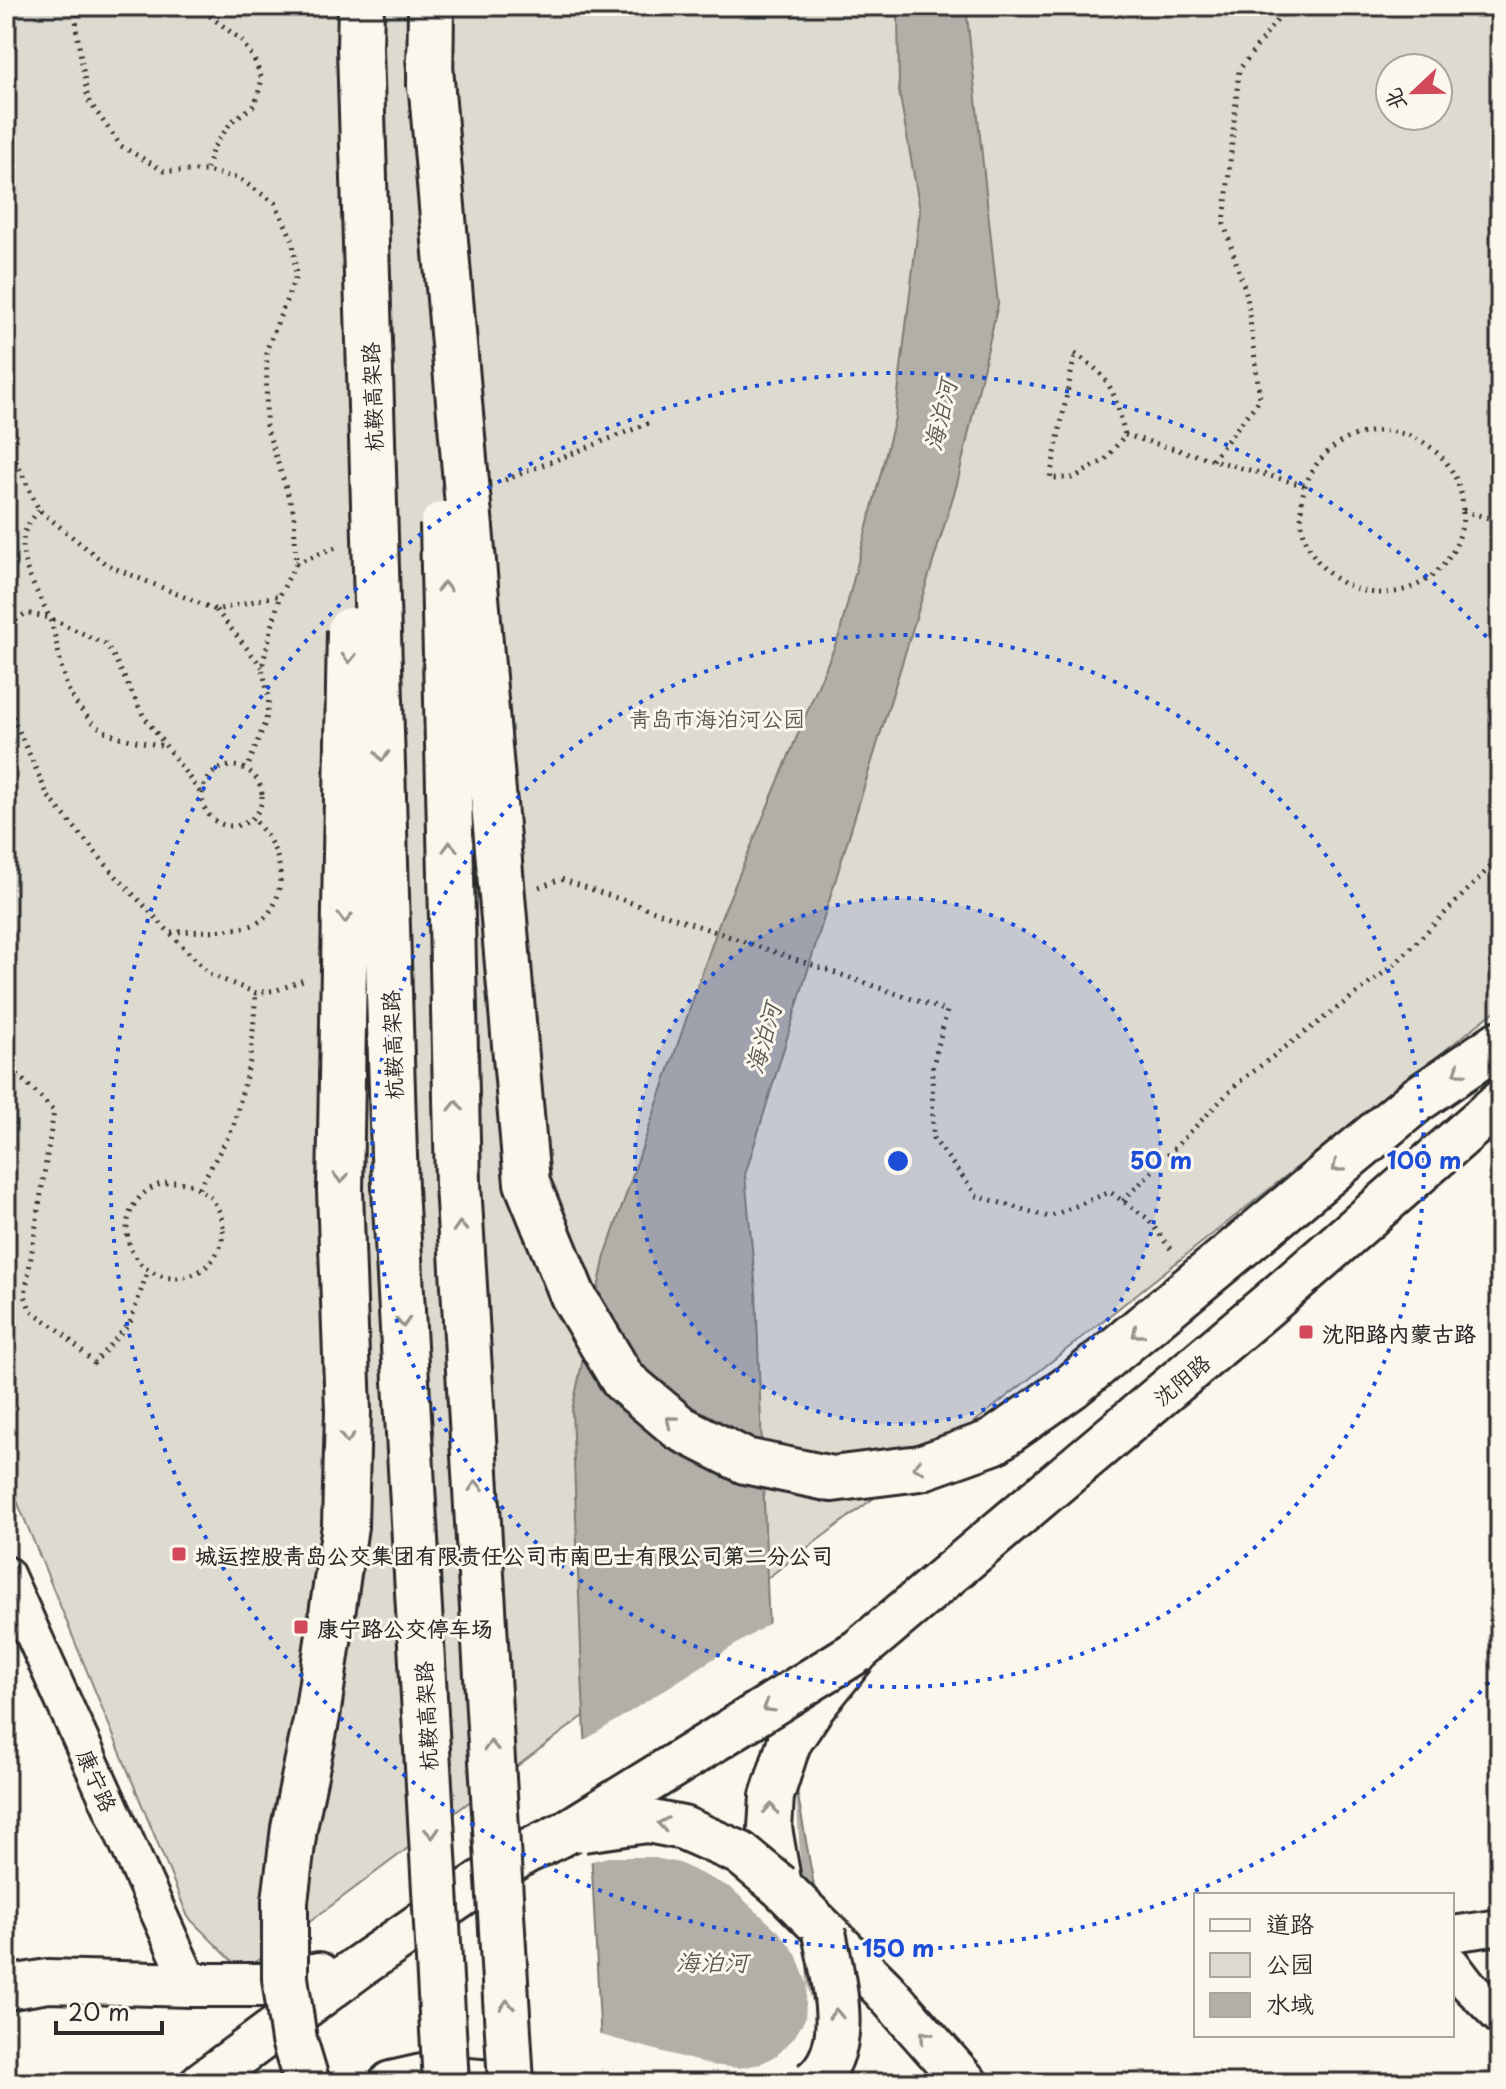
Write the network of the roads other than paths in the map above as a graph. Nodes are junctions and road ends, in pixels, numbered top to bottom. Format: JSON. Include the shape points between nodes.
{"nodes":[{"id":1,"x":431,"y":6,"type":"edge"},
{"id":2,"x":360,"y":27,"type":"edge"},
{"id":3,"x":429,"y":57,"type":"junction"},
{"id":4,"x":1500,"y":1043,"type":"edge"},
{"id":5,"x":1500,"y":1102,"type":"edge"},
{"id":6,"x":6,"y":1574,"type":"edge"},
{"id":7,"x":858,"y":1651,"type":"junction"},
{"id":8,"x":567,"y":1832,"type":"junction"},
{"id":9,"x":780,"y":1886,"type":"junction"},
{"id":10,"x":1500,"y":1927,"type":"edge"},
{"id":11,"x":824,"y":1932,"type":"junction"},
{"id":12,"x":1454,"y":1934,"type":"edge"},
{"id":13,"x":360,"y":1966,"type":"junction"},
{"id":14,"x":1454,"y":1967,"type":"edge"},
{"id":15,"x":191,"y":1985,"type":"junction"},
{"id":16,"x":6,"y":1988,"type":"edge"},
{"id":17,"x":1500,"y":2017,"type":"edge"},
{"id":18,"x":202,"y":2083,"type":"edge"},
{"id":19,"x":307,"y":2083,"type":"edge"},
{"id":20,"x":391,"y":2083,"type":"edge"},
{"id":21,"x":446,"y":2083,"type":"edge"},
{"id":22,"x":502,"y":2083,"type":"edge"},
{"id":23,"x":511,"y":2083,"type":"edge"},
{"id":24,"x":811,"y":2083,"type":"edge"},
{"id":25,"x":966,"y":2083,"type":"edge"}],
"edges":[{"from":1,"to":3,"type":"highway","bridge":true},
{"from":2,"to":19,"type":"highway","one_way":true,"bridge":true,"via":[[340,1191],[348,1411],[345,1526],[285,1901],[285,1978]]},
{"from":2,"to":21,"type":"highway","name":"杭鞍高架路","one_way":true,"bridge":true,"via":[[395,1188]]},
{"from":4,"to":3,"type":"highway","one_way":true,"bridge":true,"via":[[1418,1099],[1072,1386],[993,1442],[920,1468],[832,1479],[745,1461],[680,1428],[623,1380],[573,1296],[527,1183]]},
{"from":23,"to":3,"type":"highway","one_way":true,"bridge":true,"via":[[458,1184]]},
{"from":5,"to":7,"type":"main road","name":"沈阳路"},
{"from":6,"to":15,"type":"street","name":"康宁路"},
{"from":7,"to":8,"type":"main road","one_way":true,"bridge":true},
{"from":9,"to":7,"type":"main road","one_way":true,"bridge":true,"via":[[770,1828],[772,1796],[789,1743]]},
{"from":9,"to":8,"type":"main road","one_way":true,"bridge":true,"via":[[740,1853],[683,1828],[647,1821]]},
{"from":8,"to":13,"type":"main road","via":[[522,1854]]},
{"from":9,"to":11,"type":"main road"},
{"from":10,"to":12,"type":"street"},
{"from":24,"to":11,"type":"main road","one_way":true,"bridge":true,"via":[[832,2058],[837,2039]]},
{"from":25,"to":11,"type":"main road","one_way":true},
{"from":13,"to":15,"type":"main road","via":[[262,1985]]},
{"from":13,"to":18,"type":"main road"},
{"from":14,"to":17,"type":"street"},
{"from":15,"to":16,"type":"main road","via":[[48,1981]]},
{"from":20,"to":22,"type":"main road","via":[[422,2076]]}]}
